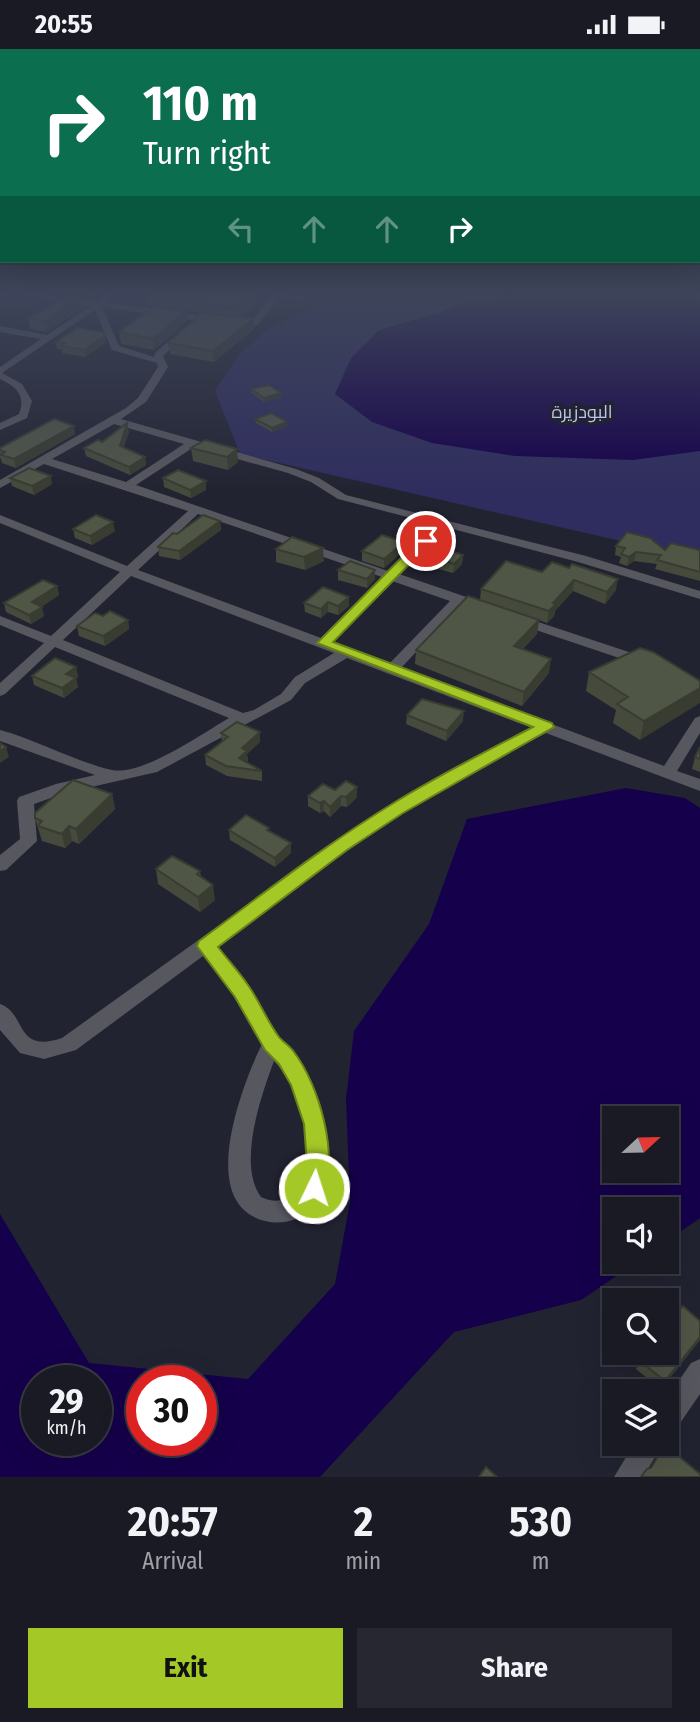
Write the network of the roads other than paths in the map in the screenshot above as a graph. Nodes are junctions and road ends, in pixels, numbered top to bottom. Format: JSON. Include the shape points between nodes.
{"nodes":[{"id":1,"x":20,"y":360,"type":"edge"},
{"id":2,"x":154,"y":360,"type":"edge"},
{"id":3,"x":159,"y":361,"type":"joint"},
{"id":4,"x":0,"y":374,"type":"edge"},
{"id":5,"x":112,"y":420,"type":"junction"},
{"id":6,"x":0,"y":427,"type":"edge"},
{"id":7,"x":192,"y":443,"type":"junction"},
{"id":8,"x":43,"y":460,"type":"junction"},
{"id":9,"x":3,"y":481,"type":"edge"},
{"id":10,"x":127,"y":486,"type":"junction"},
{"id":11,"x":194,"y":511,"type":"junction"},
{"id":12,"x":0,"y":519,"type":"edge"},
{"id":13,"x":443,"y":522,"type":"junction"},
{"id":14,"x":128,"y":571,"type":"junction"},
{"id":15,"x":390,"y":578,"type":"junction"},
{"id":16,"x":700,"y":595,"type":"edge"},
{"id":17,"x":458,"y":600,"type":"junction"},
{"id":18,"x":0,"y":620,"type":"edge"},
{"id":19,"x":54,"y":640,"type":"junction"},
{"id":20,"x":324,"y":643,"type":"junction"},
{"id":21,"x":347,"y":652,"type":"junction"},
{"id":22,"x":663,"y":668,"type":"edge"},
{"id":23,"x":392,"y":669,"type":"junction"},
{"id":24,"x":0,"y":691,"type":"edge"},
{"id":25,"x":242,"y":718,"type":"junction"},
{"id":26,"x":699,"y":724,"type":"edge"},
{"id":27,"x":546,"y":727,"type":"junction"},
{"id":28,"x":0,"y":735,"type":"edge"},
{"id":29,"x":668,"y":773,"type":"junction"},
{"id":30,"x":116,"y":777,"type":"junction"},
{"id":31,"x":700,"y":785,"type":"edge"},
{"id":32,"x":0,"y":865,"type":"edge"},
{"id":33,"x":206,"y":946,"type":"junction"},
{"id":34,"x":0,"y":1012,"type":"edge"},
{"id":35,"x":272,"y":1044,"type":"junction"},
{"id":36,"x":700,"y":1373,"type":"edge"},
{"id":37,"x":679,"y":1403,"type":"edge"},
{"id":38,"x":642,"y":1456,"type":"edge"},
{"id":39,"x":627,"y":1477,"type":"edge"}],
"edges":[{"from":1,"to":4,"type":"street"},
{"from":2,"to":3,"type":"street"},
{"from":3,"to":5,"type":"street","via":[[163,367],[142,400]]},
{"from":4,"to":6,"type":"street","via":[[25,390],[26,410]]},
{"from":5,"to":7,"type":"street"},
{"from":5,"to":8,"type":"street"},
{"from":7,"to":10,"type":"street"},
{"from":7,"to":13,"type":"street","via":[[292,471],[342,497]]},
{"from":8,"to":9,"type":"street"},
{"from":8,"to":10,"type":"street"},
{"from":10,"to":11,"type":"street"},
{"from":11,"to":14,"type":"street"},
{"from":11,"to":15,"type":"street"},
{"from":12,"to":14,"type":"street"},
{"from":13,"to":15,"type":"street"},
{"from":13,"to":16,"type":"street"},
{"from":14,"to":19,"type":"street"},
{"from":14,"to":20,"type":"street"},
{"from":15,"to":17,"type":"street"},
{"from":15,"to":20,"type":"street"},
{"from":17,"to":22,"type":"street"},
{"from":17,"to":23,"type":"street"},
{"from":18,"to":19,"type":"street"},
{"from":19,"to":24,"type":"street"},
{"from":19,"to":25,"type":"street"},
{"from":20,"to":21,"type":"street"},
{"from":21,"to":23,"type":"street"},
{"from":21,"to":25,"type":"street","via":[[306,675],[286,697]]},
{"from":23,"to":27,"type":"street"},
{"from":25,"to":30,"type":"street","via":[[151,768]]},
{"from":26,"to":29,"type":"street"},
{"from":27,"to":29,"type":"street"},
{"from":27,"to":33,"type":"street","via":[[397,809]]},
{"from":28,"to":30,"type":"street"},
{"from":29,"to":31,"type":"street"},
{"from":30,"to":32,"type":"street","via":[[25,801],[29,841]]},
{"from":33,"to":34,"type":"street","via":[[58,1048],[41,1052],[19,1043]]},
{"from":33,"to":35,"type":"street","via":[[242,991]]},
{"from":35,"to":35,"type":"street","via":[[287,1058],[300,1083],[316,1137],[314,1188],[304,1203],[287,1211],[252,1205],[239,1168],[261,1064]]},
{"from":36,"to":37,"type":"street"},
{"from":38,"to":39,"type":"street"}]}
